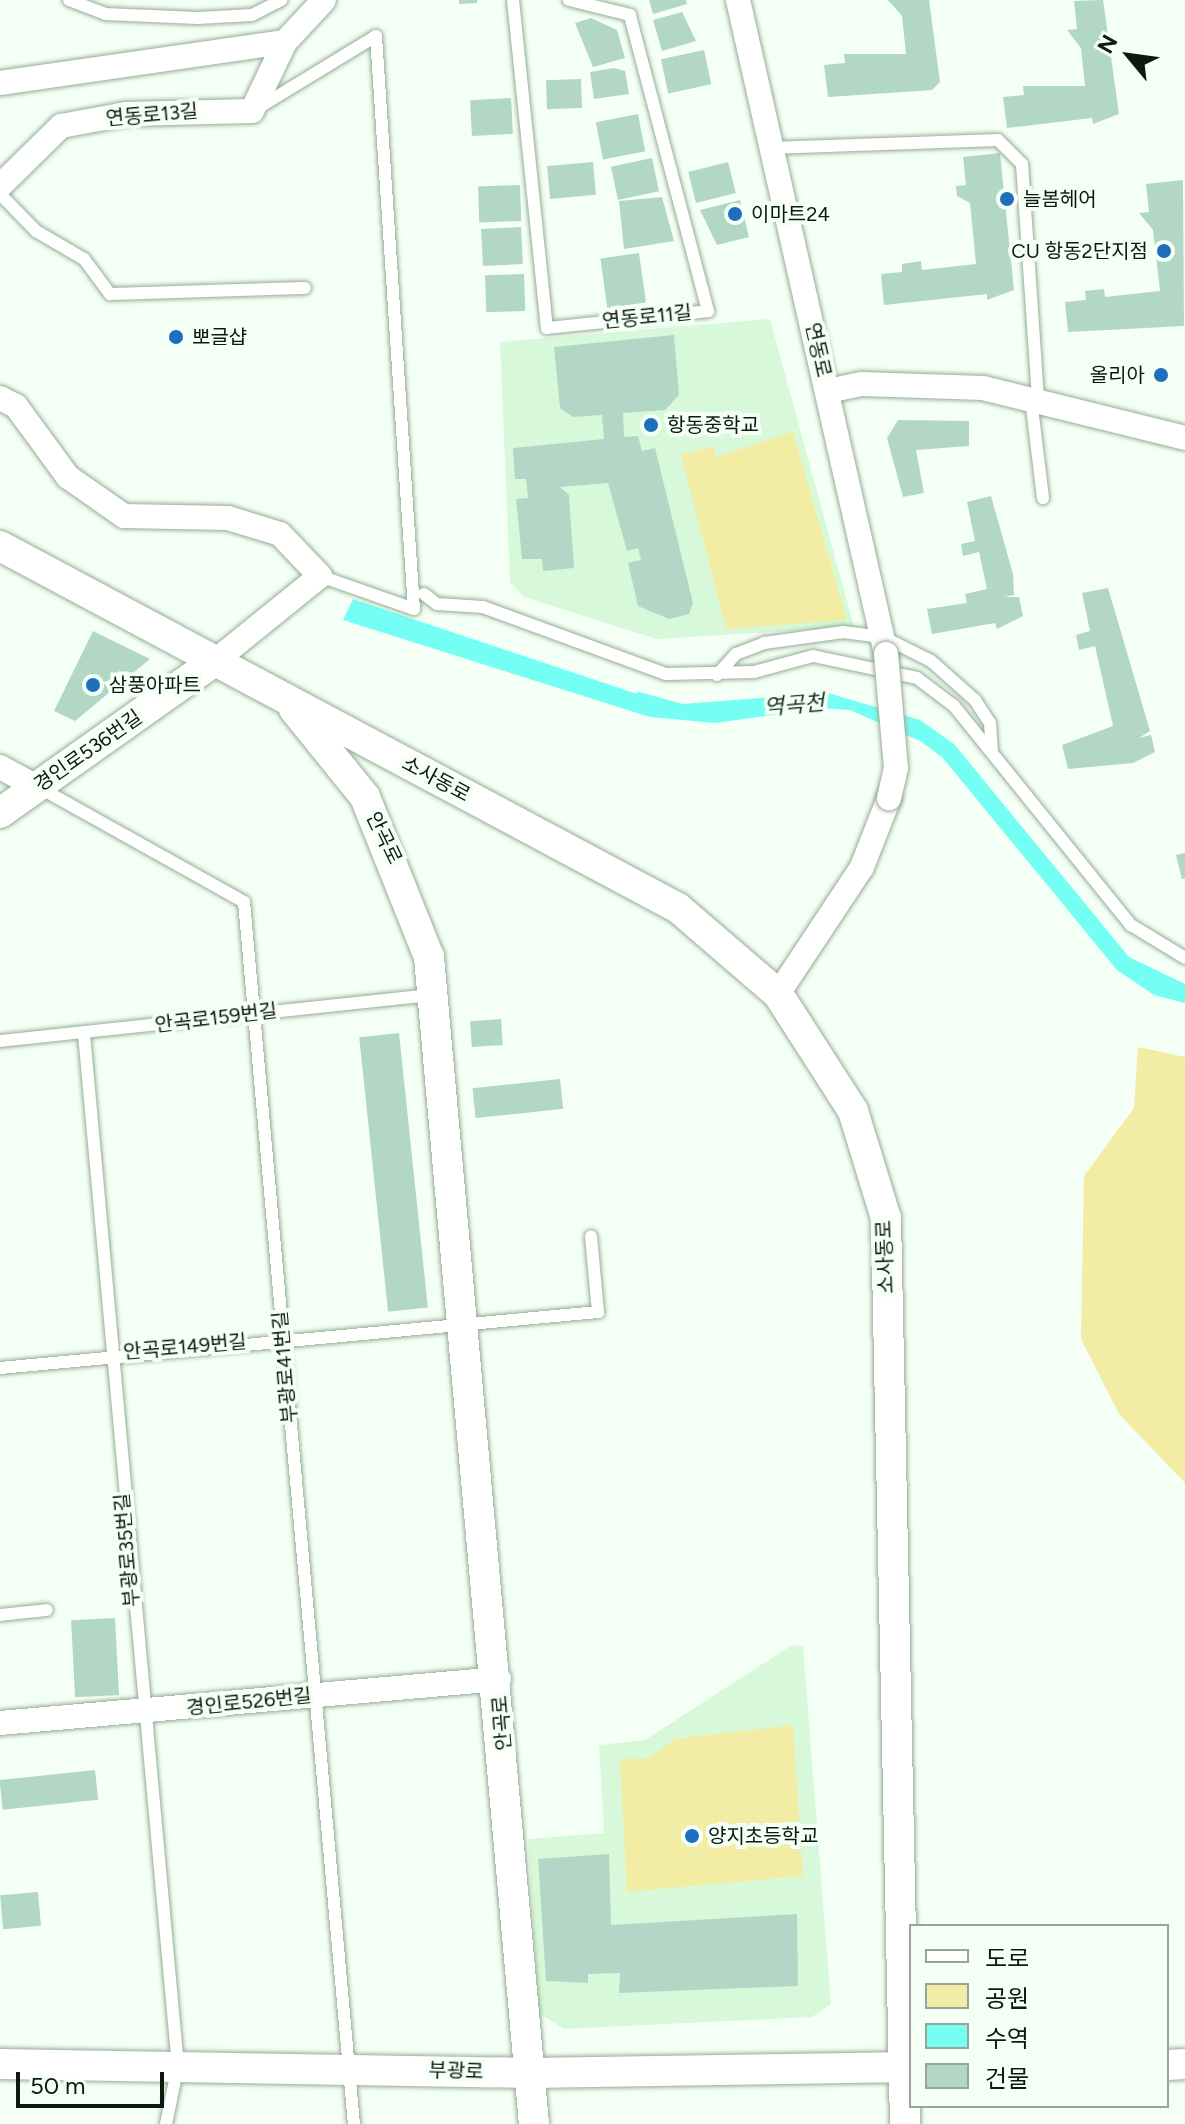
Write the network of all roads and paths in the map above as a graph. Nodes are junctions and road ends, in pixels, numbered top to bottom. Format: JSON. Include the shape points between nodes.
{"nodes":[{"id":1,"x":69,"y":0,"type":"edge"},
{"id":2,"x":281,"y":0,"type":"edge"},
{"id":3,"x":324,"y":0,"type":"edge"},
{"id":4,"x":513,"y":0,"type":"edge"},
{"id":5,"x":569,"y":0,"type":"edge"},
{"id":6,"x":738,"y":0,"type":"edge"},
{"id":7,"x":285,"y":42,"type":"junction"},
{"id":8,"x":0,"y":83,"type":"edge"},
{"id":9,"x":252,"y":111,"type":"junction"},
{"id":10,"x":770,"y":148,"type":"junction"},
{"id":11,"x":0,"y":186,"type":"edge"},
{"id":12,"x":0,"y":194,"type":"edge"},
{"id":13,"x":305,"y":288,"type":"dead end"},
{"id":14,"x":828,"y":391,"type":"junction"},
{"id":15,"x":1034,"y":397,"type":"junction"},
{"id":16,"x":0,"y":398,"type":"edge"},
{"id":17,"x":1185,"y":438,"type":"edge"},
{"id":18,"x":1043,"y":498,"type":"dead end"},
{"id":19,"x":0,"y":546,"type":"edge"},
{"id":20,"x":320,"y":576,"type":"junction"},
{"id":21,"x":424,"y":594,"type":"dead end"},
{"id":22,"x":884,"y":645,"type":"junction"},
{"id":23,"x":215,"y":661,"type":"junction"},
{"id":24,"x":717,"y":675,"type":"junction"},
{"id":25,"x":285,"y":698,"type":"junction"},
{"id":26,"x":992,"y":750,"type":"junction"},
{"id":27,"x":0,"y":767,"type":"edge"},
{"id":28,"x":37,"y":787,"type":"junction"},
{"id":29,"x":0,"y":813,"type":"edge"},
{"id":30,"x":1185,"y":958,"type":"edge"},
{"id":31,"x":433,"y":994,"type":"junction"},
{"id":32,"x":778,"y":994,"type":"junction"},
{"id":33,"x":258,"y":1013,"type":"junction"},
{"id":34,"x":84,"y":1034,"type":"junction"},
{"id":35,"x":0,"y":1041,"type":"edge"},
{"id":36,"x":591,"y":1236,"type":"dead end"},
{"id":37,"x":466,"y":1323,"type":"junction"},
{"id":38,"x":282,"y":1338,"type":"junction"},
{"id":39,"x":110,"y":1354,"type":"junction"},
{"id":40,"x":0,"y":1368,"type":"edge"},
{"id":41,"x":47,"y":1610,"type":"dead end"},
{"id":42,"x":0,"y":1615,"type":"edge"},
{"id":43,"x":499,"y":1679,"type":"junction"},
{"id":44,"x":314,"y":1695,"type":"junction"},
{"id":45,"x":141,"y":1713,"type":"junction"},
{"id":46,"x":0,"y":1723,"type":"edge"},
{"id":47,"x":0,"y":2064,"type":"edge"},
{"id":48,"x":178,"y":2066,"type":"junction"},
{"id":49,"x":905,"y":2067,"type":"edge"},
{"id":50,"x":350,"y":2068,"type":"junction"},
{"id":51,"x":530,"y":2073,"type":"junction"},
{"id":52,"x":166,"y":2124,"type":"edge"},
{"id":53,"x":354,"y":2124,"type":"edge"},
{"id":54,"x":534,"y":2124,"type":"edge"},
{"id":55,"x":905,"y":2124,"type":"edge"}],
"edges":[{"from":1,"to":2,"type":"lane","via":[[105,14],[198,18],[252,15]]},
{"from":3,"to":7,"type":"street"},
{"from":4,"to":5,"type":"lane","name":"연동로11길","via":[[547,328],[708,311],[630,15]]},
{"from":6,"to":10,"type":"street","name":"연동로"},
{"from":7,"to":8,"type":"street"},
{"from":7,"to":9,"type":"street"},
{"from":9,"to":11,"type":"street","name":"연동로13길","via":[[126,114],[61,126]]},
{"from":9,"to":20,"type":"lane","via":[[376,36],[414,609]]},
{"from":10,"to":14,"type":"street","name":"연동로"},
{"from":10,"to":15,"type":"lane","via":[[998,140],[1022,164]]},
{"from":12,"to":13,"type":"lane","via":[[36,231],[84,259],[110,294]]},
{"from":14,"to":15,"type":"street","name":"연동로","via":[[939,384]]},
{"from":14,"to":22,"type":"street"},
{"from":15,"to":17,"type":"street","name":"연동로"},
{"from":15,"to":18,"type":"lane"},
{"from":16,"to":20,"type":"street","via":[[16,406],[68,477],[124,516],[228,518],[280,534]]},
{"from":19,"to":23,"type":"street","name":"안곡로"},
{"from":20,"to":23,"type":"street"},
{"from":21,"to":24,"type":"lane","via":[[437,604],[483,607],[653,671]]},
{"from":22,"to":24,"type":"lane","via":[[843,632],[764,643],[736,654]]},
{"from":22,"to":26,"type":"lane","via":[[931,661],[975,700],[990,723]]},
{"from":22,"to":32,"type":"street","bridge":true,"via":[[896,768],[889,798],[862,867]]},
{"from":23,"to":25,"type":"street","name":"안곡로"},
{"from":23,"to":28,"type":"street","name":"경인로536번길"},
{"from":24,"to":26,"type":"lane","via":[[813,656],[917,678],[943,695]]},
{"from":25,"to":31,"type":"street","name":"안곡로","via":[[365,797],[407,890],[429,957]]},
{"from":25,"to":32,"type":"street","name":"소사동로","via":[[678,908]]},
{"from":26,"to":30,"type":"lane","via":[[1131,925]]},
{"from":27,"to":28,"type":"street"},
{"from":28,"to":29,"type":"street","name":"경인로536번길"},
{"from":28,"to":33,"type":"lane","name":"부광로41번길","via":[[244,902]]},
{"from":31,"to":33,"type":"lane","name":"안곡로159번길"},
{"from":31,"to":37,"type":"street","name":"안곡로"},
{"from":32,"to":49,"type":"street","name":"소사동로","via":[[853,1111],[886,1218]]},
{"from":33,"to":34,"type":"lane","name":"안곡로159번길"},
{"from":33,"to":38,"type":"lane","name":"부광로41번길"},
{"from":34,"to":35,"type":"lane","name":"안곡로159번길"},
{"from":34,"to":39,"type":"lane","name":"부광로35번길"},
{"from":36,"to":37,"type":"lane","via":[[598,1312]]},
{"from":37,"to":38,"type":"lane","name":"안곡로149번길"},
{"from":37,"to":43,"type":"street","name":"안곡로"},
{"from":38,"to":39,"type":"lane","name":"안곡로149번길"},
{"from":38,"to":44,"type":"lane","name":"부광로41번길"},
{"from":39,"to":40,"type":"lane","name":"안곡로149번길"},
{"from":39,"to":45,"type":"lane","name":"부광로35번길"},
{"from":41,"to":42,"type":"lane"},
{"from":43,"to":44,"type":"street","name":"경인로526번길"},
{"from":43,"to":51,"type":"street","name":"안곡로"},
{"from":44,"to":45,"type":"street","name":"경인로526번길"},
{"from":44,"to":50,"type":"lane","name":"부광로41번길"},
{"from":45,"to":46,"type":"street","name":"경인로526번길"},
{"from":45,"to":48,"type":"lane","name":"부광로35번길"},
{"from":47,"to":48,"type":"street","name":"부광로"},
{"from":48,"to":50,"type":"street","name":"부광로"},
{"from":48,"to":52,"type":"lane","name":"부광로35번길"},
{"from":49,"to":51,"type":"street","name":"부광로"},
{"from":49,"to":55,"type":"street","name":"소사동로"},
{"from":50,"to":51,"type":"street","name":"부광로"},
{"from":50,"to":53,"type":"lane","name":"부광로41번길"},
{"from":51,"to":54,"type":"street","name":"안곡로"}]}
